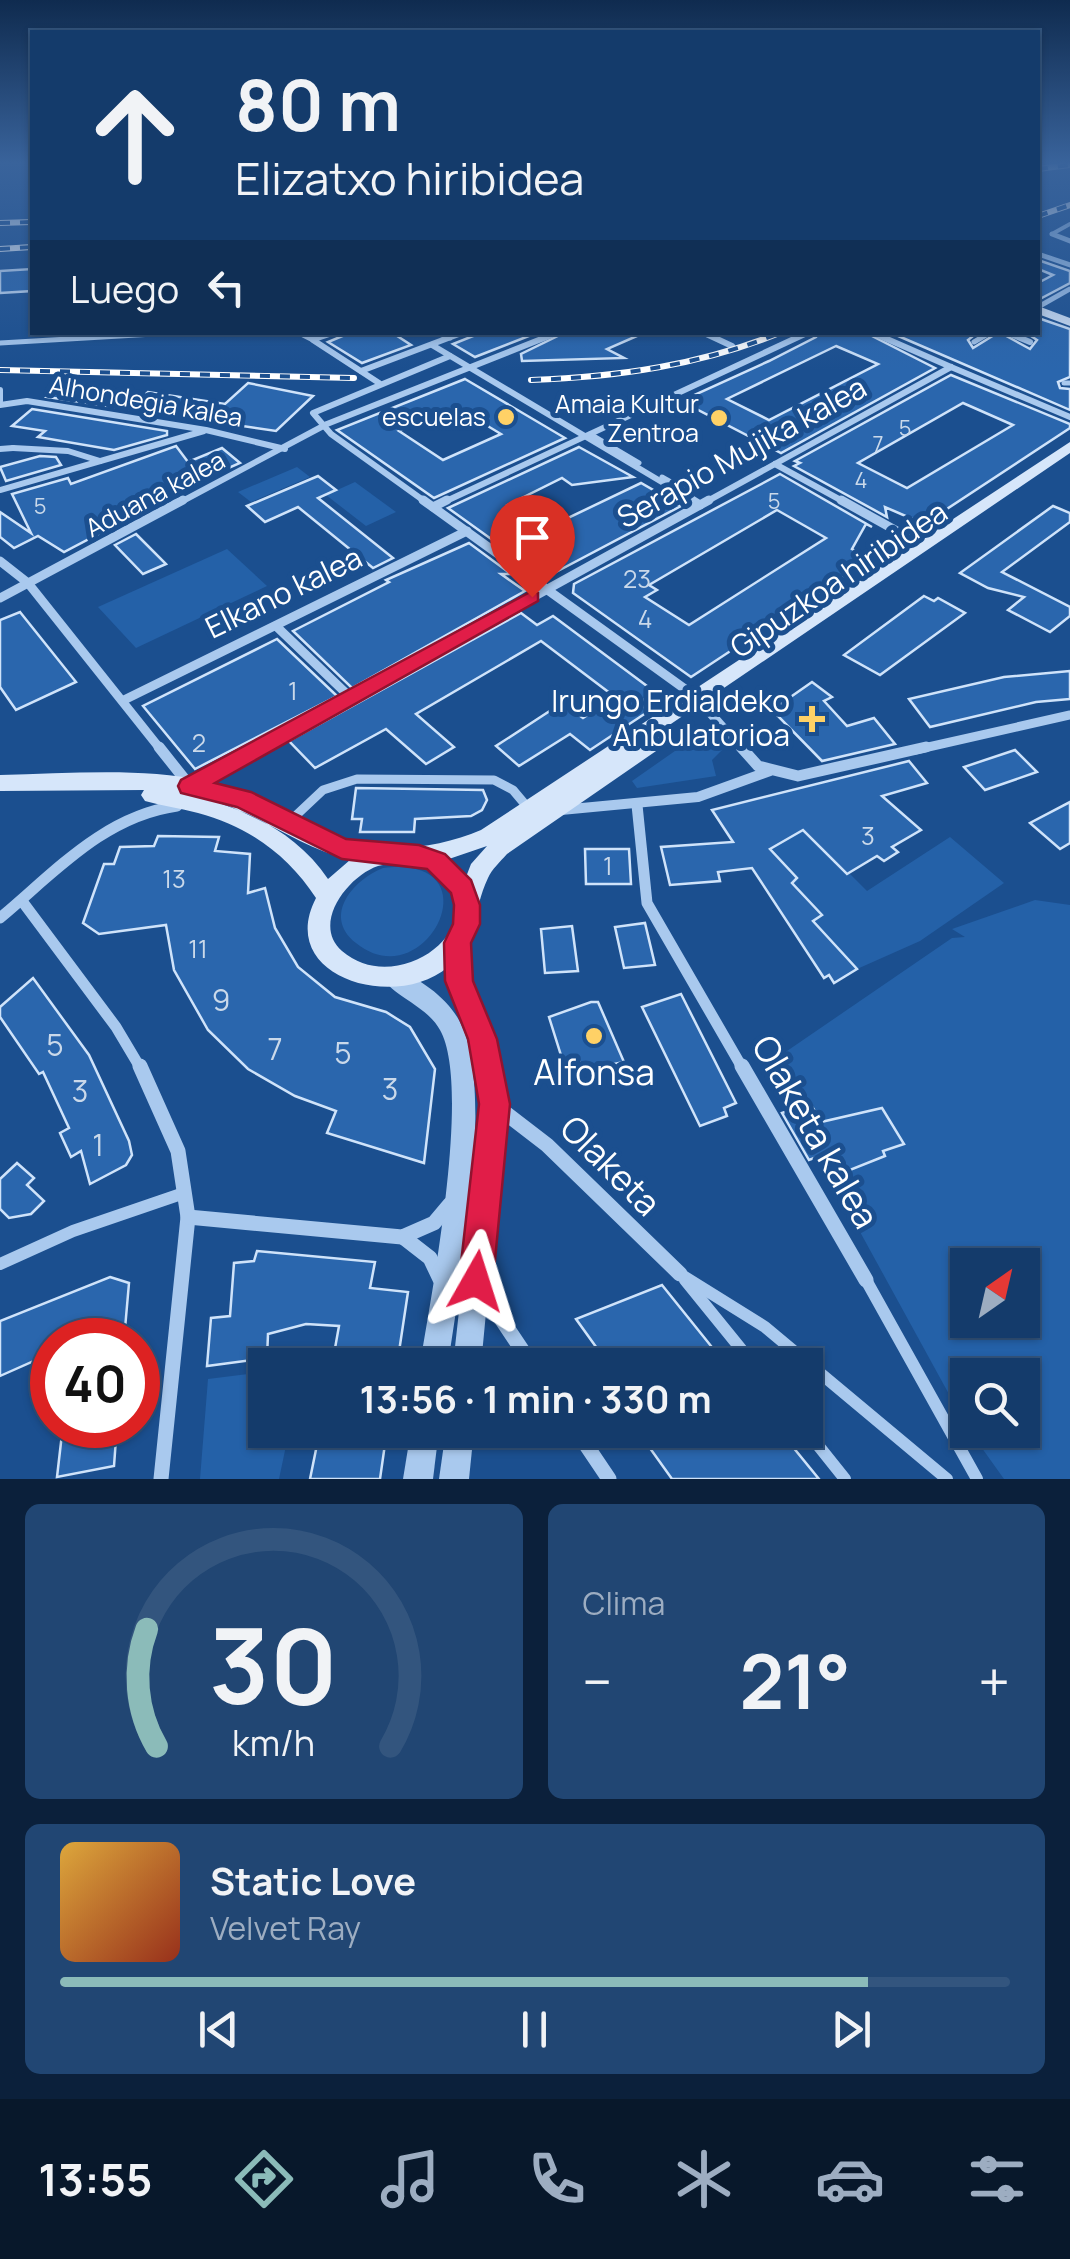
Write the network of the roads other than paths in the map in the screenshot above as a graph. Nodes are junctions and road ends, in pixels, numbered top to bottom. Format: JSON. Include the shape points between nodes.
{"nodes":[{"id":1,"x":1056,"y":232,"type":"edge"},
{"id":2,"x":1052,"y":234,"type":"joint"},
{"id":3,"x":1070,"y":241,"type":"edge"},
{"id":4,"x":1040,"y":255,"type":"edge"},
{"id":5,"x":1070,"y":265,"type":"edge"},
{"id":6,"x":1070,"y":290,"type":"edge"},
{"id":7,"x":1040,"y":307,"type":"edge"},
{"id":8,"x":1040,"y":309,"type":"edge"},
{"id":9,"x":1070,"y":321,"type":"edge"},
{"id":10,"x":132,"y":335,"type":"edge"},
{"id":11,"x":304,"y":335,"type":"edge"},
{"id":12,"x":328,"y":335,"type":"edge"},
{"id":13,"x":442,"y":335,"type":"edge"},
{"id":14,"x":457,"y":335,"type":"edge"},
{"id":15,"x":552,"y":335,"type":"edge"},
{"id":16,"x":708,"y":335,"type":"edge"},
{"id":17,"x":802,"y":335,"type":"edge"},
{"id":18,"x":878,"y":335,"type":"edge"},
{"id":19,"x":986,"y":335,"type":"edge"},
{"id":20,"x":1013,"y":335,"type":"edge"},
{"id":21,"x":450,"y":338,"type":"junction"},
{"id":22,"x":313,"y":340,"type":"junction"},
{"id":23,"x":0,"y":342,"type":"edge"},
{"id":24,"x":974,"y":342,"type":"dead end"},
{"id":25,"x":1030,"y":342,"type":"dead end"},
{"id":26,"x":432,"y":345,"type":"junction"},
{"id":27,"x":732,"y":346,"type":"dead end"},
{"id":28,"x":450,"y":356,"type":"junction"},
{"id":29,"x":951,"y":367,"type":"junction"},
{"id":30,"x":469,"y":368,"type":"junction"},
{"id":31,"x":361,"y":371,"type":"junction"},
{"id":32,"x":379,"y":383,"type":"junction"},
{"id":33,"x":0,"y":390,"type":"edge"},
{"id":34,"x":0,"y":403,"type":"edge"},
{"id":35,"x":1070,"y":416,"type":"edge"},
{"id":36,"x":327,"y":424,"type":"junction"},
{"id":37,"x":206,"y":430,"type":"junction"},
{"id":38,"x":587,"y":435,"type":"junction"},
{"id":39,"x":1070,"y":446,"type":"edge"},
{"id":40,"x":13,"y":448,"type":"joint"},
{"id":41,"x":0,"y":449,"type":"edge"},
{"id":42,"x":284,"y":449,"type":"junction"},
{"id":43,"x":1070,"y":458,"type":"edge"},
{"id":44,"x":100,"y":461,"type":"junction"},
{"id":45,"x":639,"y":463,"type":"dead end"},
{"id":46,"x":776,"y":464,"type":"junction"},
{"id":47,"x":662,"y":476,"type":"dead end"},
{"id":48,"x":0,"y":490,"type":"edge"},
{"id":49,"x":688,"y":498,"type":"junction"},
{"id":50,"x":700,"y":505,"type":"junction"},
{"id":51,"x":433,"y":507,"type":"junction"},
{"id":52,"x":467,"y":532,"type":"junction"},
{"id":53,"x":922,"y":545,"type":"junction"},
{"id":54,"x":0,"y":561,"type":"edge"},
{"id":55,"x":28,"y":583,"type":"junction"},
{"id":56,"x":546,"y":589,"type":"junction"},
{"id":57,"x":0,"y":598,"type":"edge"},
{"id":58,"x":276,"y":626,"type":"junction"},
{"id":59,"x":351,"y":698,"type":"junction"},
{"id":60,"x":124,"y":700,"type":"junction"},
{"id":61,"x":699,"y":703,"type":"junction"},
{"id":62,"x":1070,"y":715,"type":"edge"},
{"id":63,"x":770,"y":771,"type":"junction"},
{"id":64,"x":0,"y":783,"type":"edge"},
{"id":65,"x":190,"y":786,"type":"junction"},
{"id":66,"x":0,"y":794,"type":"edge"},
{"id":67,"x":637,"y":804,"type":"junction"},
{"id":68,"x":206,"y":807,"type":"junction"},
{"id":69,"x":529,"y":810,"type":"junction"},
{"id":70,"x":554,"y":811,"type":"junction"},
{"id":71,"x":289,"y":822,"type":"junction"},
{"id":72,"x":380,"y":856,"type":"junction"},
{"id":73,"x":419,"y":856,"type":"junction"},
{"id":74,"x":326,"y":895,"type":"junction"},
{"id":75,"x":22,"y":901,"type":"junction"},
{"id":76,"x":467,"y":905,"type":"junction"},
{"id":77,"x":0,"y":918,"type":"edge"},
{"id":78,"x":458,"y":943,"type":"junction"},
{"id":79,"x":395,"y":979,"type":"junction"},
{"id":80,"x":494,"y":1104,"type":"junction"},
{"id":81,"x":187,"y":1192,"type":"junction"},
{"id":82,"x":454,"y":1196,"type":"junction"},
{"id":83,"x":188,"y":1217,"type":"junction"},
{"id":84,"x":402,"y":1236,"type":"junction"},
{"id":85,"x":0,"y":1264,"type":"edge"},
{"id":86,"x":680,"y":1274,"type":"junction"},
{"id":87,"x":866,"y":1280,"type":"joint"},
{"id":88,"x":476,"y":1281,"type":"junction"},
{"id":89,"x":443,"y":1298,"type":"junction"},
{"id":90,"x":436,"y":1348,"type":"edge"},
{"id":91,"x":469,"y":1348,"type":"edge"},
{"id":92,"x":521,"y":1348,"type":"edge"},
{"id":93,"x":740,"y":1348,"type":"edge"},
{"id":94,"x":422,"y":1448,"type":"edge"},
{"id":95,"x":458,"y":1448,"type":"edge"},
{"id":96,"x":588,"y":1448,"type":"edge"},
{"id":97,"x":821,"y":1448,"type":"edge"},
{"id":98,"x":160,"y":1479,"type":"edge"},
{"id":99,"x":418,"y":1479,"type":"edge"},
{"id":100,"x":454,"y":1479,"type":"edge"},
{"id":101,"x":609,"y":1479,"type":"edge"},
{"id":102,"x":845,"y":1479,"type":"edge"},
{"id":103,"x":947,"y":1479,"type":"edge"},
{"id":104,"x":977,"y":1479,"type":"edge"}],
"edges":[{"from":1,"to":2,"type":"lane"},
{"from":2,"to":3,"type":"street"},
{"from":4,"to":5,"type":"street"},
{"from":6,"to":7,"type":"street"},
{"from":8,"to":9,"type":"main road"},
{"from":10,"to":23,"type":"lane"},
{"from":11,"to":22,"type":"lane"},
{"from":12,"to":22,"type":"lane"},
{"from":13,"to":21,"type":"lane"},
{"from":14,"to":21,"type":"street"},
{"from":15,"to":30,"type":"street","name":"Aduana kalea"},
{"from":16,"to":27,"type":"street"},
{"from":17,"to":38,"type":"street"},
{"from":18,"to":29,"type":"street"},
{"from":19,"to":24,"type":"lane"},
{"from":20,"to":25,"type":"street"},
{"from":21,"to":26,"type":"street"},
{"from":22,"to":31,"type":"street"},
{"from":26,"to":28,"type":"street"},
{"from":26,"to":31,"type":"street"},
{"from":28,"to":30,"type":"street"},
{"from":28,"to":32,"type":"street"},
{"from":29,"to":35,"type":"street"},
{"from":29,"to":46,"type":"street","name":"Serapio Mujika kalea"},
{"from":30,"to":36,"type":"street","name":"Aduana kalea"},
{"from":30,"to":38,"type":"street"},
{"from":31,"to":32,"type":"street"},
{"from":32,"to":36,"type":"street","via":[[313,413]]},
{"from":33,"to":34,"type":"street"},
{"from":34,"to":37,"type":"street","name":"Alhondegia kalea","via":[[27,401]]},
{"from":36,"to":42,"type":"street","name":"Aduana kalea"},
{"from":36,"to":51,"type":"street","via":[[331,434]]},
{"from":37,"to":42,"type":"street","name":"Alhondegia kalea"},
{"from":37,"to":44,"type":"street"},
{"from":38,"to":45,"type":"lane"},
{"from":38,"to":49,"type":"street"},
{"from":38,"to":51,"type":"street"},
{"from":39,"to":53,"type":"main road","name":"Gipuzkoa hiribidea"},
{"from":40,"to":41,"type":"street"},
{"from":40,"to":44,"type":"street","via":[[68,451]]},
{"from":42,"to":55,"type":"street","name":"Aduana kalea"},
{"from":43,"to":61,"type":"main road","name":"Gipuzkoa hiribidea"},
{"from":44,"to":48,"type":"street"},
{"from":46,"to":50,"type":"street","name":"Serapio Mujika kalea"},
{"from":46,"to":53,"type":"street"},
{"from":47,"to":49,"type":"lane"},
{"from":49,"to":50,"type":"street"},
{"from":50,"to":56,"type":"street","name":"Serapio Mujika kalea"},
{"from":51,"to":52,"type":"street"},
{"from":52,"to":56,"type":"street"},
{"from":52,"to":58,"type":"street","name":"Elkano kalea"},
{"from":53,"to":61,"type":"main road","name":"Gipuzkoa hiribidea"},
{"from":54,"to":55,"type":"street"},
{"from":55,"to":57,"type":"street","name":"Aduana kalea"},
{"from":55,"to":60,"type":"street"},
{"from":56,"to":59,"type":"street","name":"Serapio Mujika kalea"},
{"from":56,"to":61,"type":"street"},
{"from":58,"to":59,"type":"street"},
{"from":58,"to":60,"type":"street","name":"Elkano kalea"},
{"from":59,"to":65,"type":"street","name":"Serapio Mujika kalea"},
{"from":60,"to":65,"type":"street"},
{"from":61,"to":63,"type":"street"},
{"from":61,"to":69,"type":"main road"},
{"from":61,"to":70,"type":"main road","name":"Gipuzkoa hiribidea"},
{"from":62,"to":63,"type":"street","via":[[798,776]]},
{"from":63,"to":67,"type":"street","via":[[698,797]]},
{"from":64,"to":65,"type":"main road"},
{"from":65,"to":71,"type":"main road","via":[[242,799]]},
{"from":66,"to":68,"type":"main road","via":[[147,794]]},
{"from":67,"to":70,"type":"street"},
{"from":67,"to":87,"type":"street","name":"Olaketa kalea","via":[[647,903]]},
{"from":68,"to":74,"type":"main road","via":[[285,843]]},
{"from":68,"to":75,"type":"street","via":[[154,808],[129,816]]},
{"from":69,"to":71,"type":"lane","via":[[514,790],[494,780],[356,779],[323,790]]},
{"from":69,"to":73,"type":"main road","via":[[473,844]]},
{"from":70,"to":76,"type":"main road","name":"Gipuzkoa hiribidea","via":[[488,858]]},
{"from":71,"to":72,"type":"main road","via":[[325,843]]},
{"from":72,"to":73,"type":"main road"},
{"from":72,"to":74,"type":"main road","via":[[348,870]]},
{"from":73,"to":76,"type":"main road","via":[[452,873]]},
{"from":74,"to":79,"type":"main road","via":[[320,936],[330,954],[358,973]]},
{"from":75,"to":77,"type":"street"},
{"from":75,"to":81,"type":"street","via":[[89,985],[141,1068],[178,1151]]},
{"from":76,"to":78,"type":"main road"},
{"from":78,"to":79,"type":"main road","via":[[420,973]]},
{"from":78,"to":80,"type":"street","via":[[459,981],[482,1039]]},
{"from":79,"to":82,"type":"street","via":[[454,1031],[462,1146]]},
{"from":80,"to":86,"type":"street","name":"Olaketa"},
{"from":80,"to":88,"type":"street"},
{"from":81,"to":83,"type":"street"},
{"from":81,"to":85,"type":"street"},
{"from":82,"to":84,"type":"street","via":[[434,1223]]},
{"from":82,"to":89,"type":"street"},
{"from":83,"to":84,"type":"street"},
{"from":83,"to":98,"type":"street"},
{"from":84,"to":89,"type":"street","via":[[430,1258]]},
{"from":86,"to":93,"type":"street"},
{"from":86,"to":103,"type":"street","via":[[765,1328]]},
{"from":87,"to":104,"type":"street","name":"Olaketa kalea"},
{"from":88,"to":91,"type":"street"},
{"from":88,"to":92,"type":"street"},
{"from":89,"to":90,"type":"street"},
{"from":94,"to":99,"type":"street"},
{"from":95,"to":100,"type":"street"},
{"from":96,"to":101,"type":"street"},
{"from":97,"to":102,"type":"street"}]}
